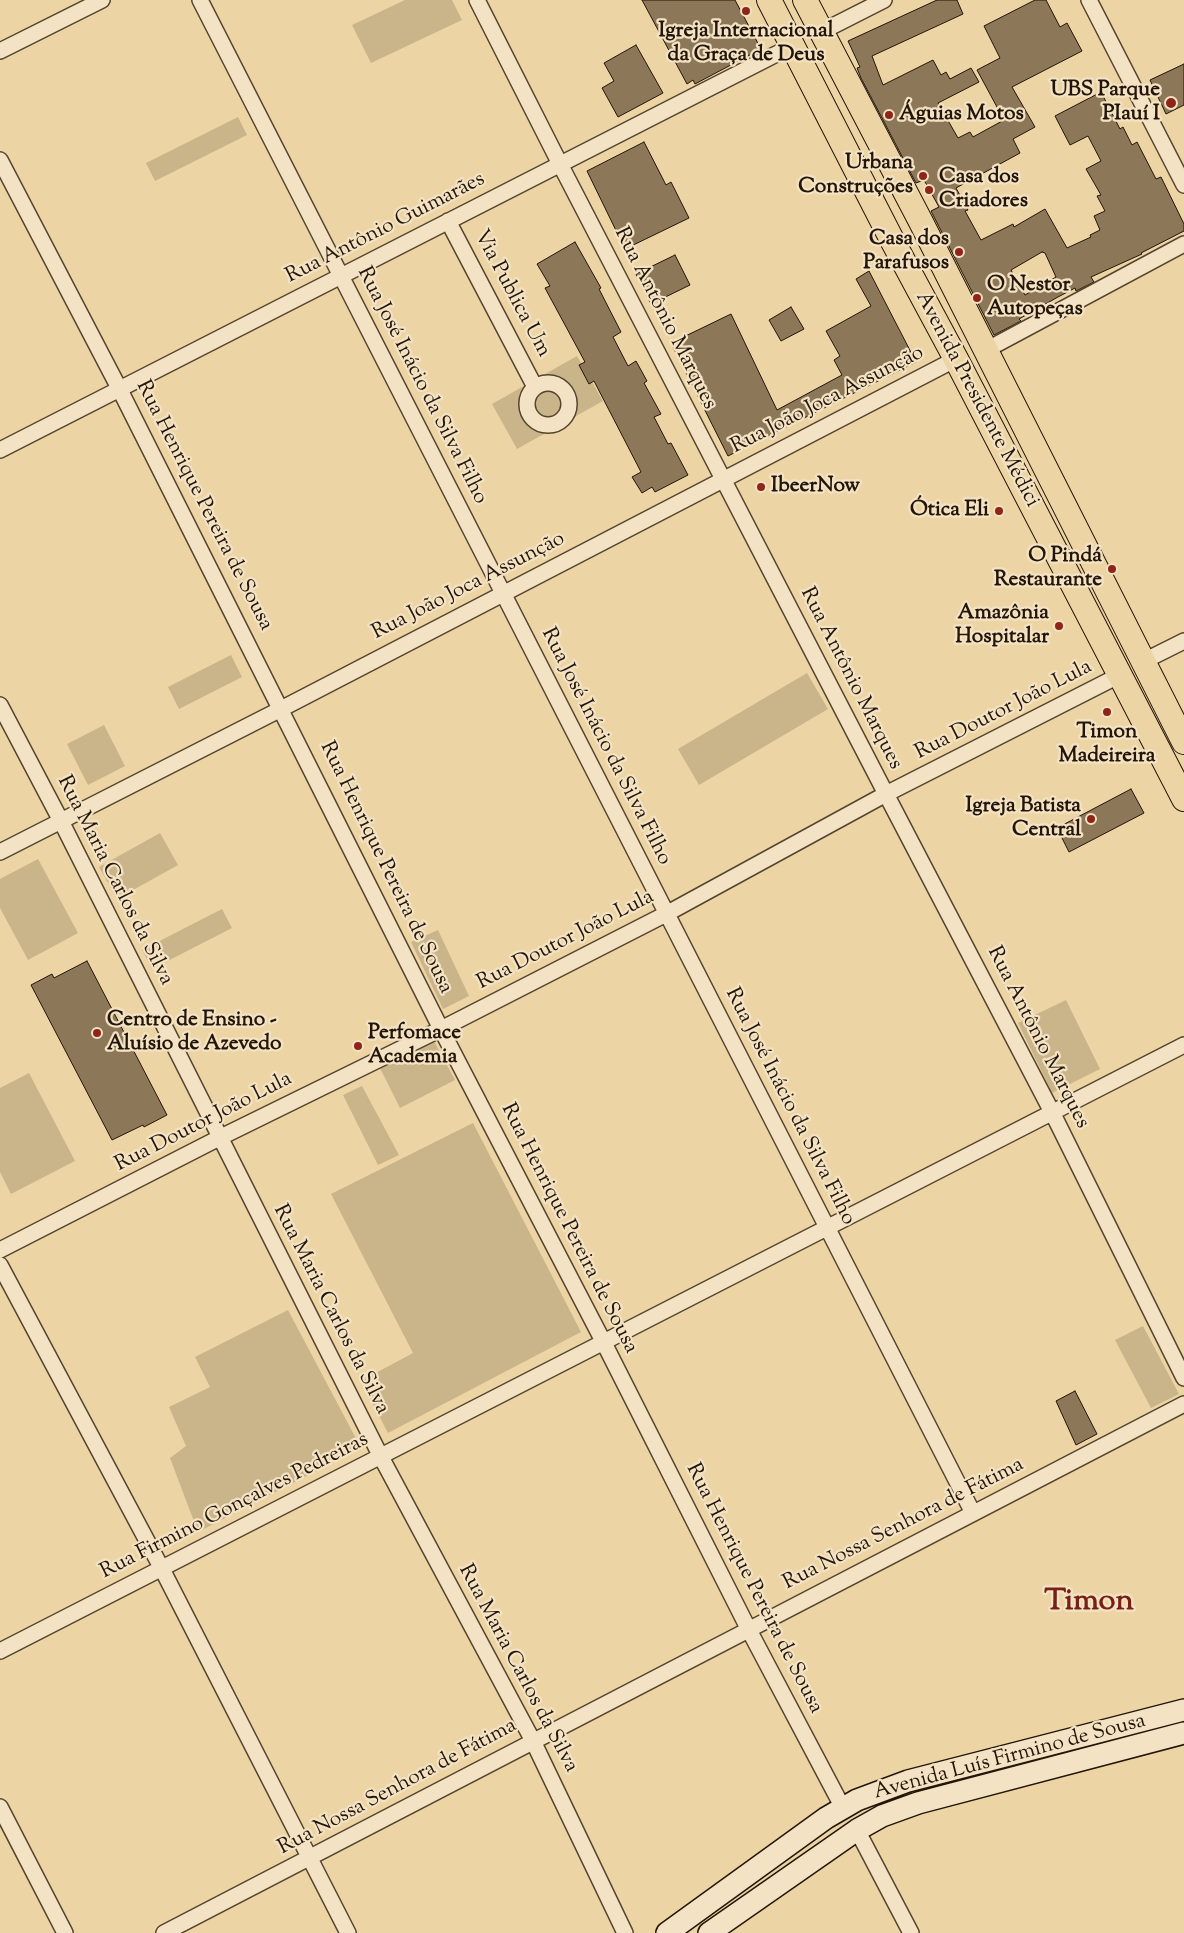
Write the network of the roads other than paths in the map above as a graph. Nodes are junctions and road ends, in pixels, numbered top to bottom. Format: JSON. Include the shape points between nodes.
{"nodes":[{"id":1,"x":102,"y":0,"type":"edge"},
{"id":2,"x":200,"y":0,"type":"edge"},
{"id":3,"x":477,"y":0,"type":"edge"},
{"id":4,"x":769,"y":0,"type":"edge"},
{"id":5,"x":805,"y":0,"type":"edge"},
{"id":6,"x":884,"y":0,"type":"edge"},
{"id":7,"x":1089,"y":0,"type":"edge"},
{"id":8,"x":821,"y":32,"type":"junction"},
{"id":9,"x":792,"y":46,"type":"junction"},
{"id":10,"x":0,"y":51,"type":"edge"},
{"id":11,"x":0,"y":160,"type":"edge"},
{"id":12,"x":560,"y":164,"type":"junction"},
{"id":13,"x":1184,"y":185,"type":"edge"},
{"id":14,"x":448,"y":221,"type":"junction"},
{"id":15,"x":921,"y":222,"type":"junction"},
{"id":16,"x":891,"y":238,"type":"junction"},
{"id":17,"x":1184,"y":244,"type":"edge"},
{"id":18,"x":341,"y":276,"type":"junction"},
{"id":19,"x":986,"y":350,"type":"junction"},
{"id":20,"x":956,"y":359,"type":"junction"},
{"id":21,"x":535,"y":387,"type":"dead end"},
{"id":22,"x":120,"y":390,"type":"junction"},
{"id":23,"x":0,"y":450,"type":"edge"},
{"id":24,"x":723,"y":480,"type":"junction"},
{"id":25,"x":503,"y":593,"type":"junction"},
{"id":26,"x":1184,"y":640,"type":"edge"},
{"id":27,"x":1144,"y":661,"type":"junction"},
{"id":28,"x":1120,"y":675,"type":"junction"},
{"id":29,"x":0,"y":705,"type":"edge"},
{"id":30,"x":281,"y":709,"type":"junction"},
{"id":31,"x":1184,"y":742,"type":"edge"},
{"id":32,"x":886,"y":794,"type":"junction"},
{"id":33,"x":1184,"y":799,"type":"edge"},
{"id":34,"x":61,"y":821,"type":"junction"},
{"id":35,"x":0,"y":852,"type":"edge"},
{"id":36,"x":666,"y":914,"type":"junction"},
{"id":37,"x":441,"y":1029,"type":"junction"},
{"id":38,"x":1184,"y":1046,"type":"edge"},
{"id":39,"x":1053,"y":1114,"type":"junction"},
{"id":40,"x":219,"y":1138,"type":"junction"},
{"id":41,"x":827,"y":1228,"type":"junction"},
{"id":42,"x":0,"y":1250,"type":"edge"},
{"id":43,"x":0,"y":1265,"type":"edge"},
{"id":44,"x":603,"y":1341,"type":"junction"},
{"id":45,"x":1184,"y":1378,"type":"edge"},
{"id":46,"x":1184,"y":1404,"type":"edge"},
{"id":47,"x":380,"y":1455,"type":"junction"},
{"id":48,"x":973,"y":1513,"type":"junction"},
{"id":49,"x":162,"y":1569,"type":"junction"},
{"id":50,"x":749,"y":1630,"type":"junction"},
{"id":51,"x":0,"y":1651,"type":"edge"},
{"id":52,"x":1184,"y":1710,"type":"edge"},
{"id":53,"x":1184,"y":1733,"type":"edge"},
{"id":54,"x":533,"y":1741,"type":"junction"},
{"id":55,"x":1008,"y":1756,"type":"junction"},
{"id":56,"x":1014,"y":1778,"type":"junction"},
{"id":57,"x":0,"y":1807,"type":"edge"},
{"id":58,"x":843,"y":1808,"type":"junction"},
{"id":59,"x":857,"y":1830,"type":"junction"},
{"id":60,"x":311,"y":1858,"type":"junction"},
{"id":61,"x":699,"y":1910,"type":"junction"},
{"id":62,"x":712,"y":1931,"type":"edge"},
{"id":63,"x":65,"y":1933,"type":"edge"},
{"id":64,"x":164,"y":1933,"type":"edge"},
{"id":65,"x":348,"y":1933,"type":"edge"},
{"id":66,"x":625,"y":1933,"type":"edge"},
{"id":67,"x":667,"y":1933,"type":"edge"},
{"id":68,"x":911,"y":1933,"type":"edge"}],
"edges":[{"from":1,"to":10,"type":"street"},
{"from":2,"to":18,"type":"street","name":"Rua José Inácio da Silva Filho"},
{"from":3,"to":12,"type":"street","name":"Rua Antônio Marques"},
{"from":4,"to":9,"type":"main road","name":"Avenida Presidente Médici"},
{"from":5,"to":8,"type":"main road","name":"Avenida Presidente Médici"},
{"from":6,"to":8,"type":"street"},
{"from":7,"to":13,"type":"street"},
{"from":8,"to":15,"type":"main road","name":"Avenida Presidente Médici"},
{"from":9,"to":12,"type":"street","name":"Rua Antônio Guimarães"},
{"from":9,"to":16,"type":"main road","name":"Avenida Presidente Médici"},
{"from":11,"to":22,"type":"street","name":"Rua Henrique Pereira de Sousa"},
{"from":12,"to":14,"type":"street","name":"Rua Antônio Guimarães"},
{"from":12,"to":24,"type":"street","name":"Rua Antônio Marques"},
{"from":14,"to":18,"type":"street","name":"Rua Antônio Guimarães"},
{"from":14,"to":21,"type":"street","name":"Via Publica Um"},
{"from":15,"to":16,"type":"main road"},
{"from":15,"to":19,"type":"main road","name":"Avenida Presidente Médici"},
{"from":16,"to":20,"type":"main road","name":"Avenida Presidente Médici"},
{"from":17,"to":19,"type":"street"},
{"from":18,"to":22,"type":"street","name":"Rua Antônio Guimarães"},
{"from":18,"to":25,"type":"street","name":"Rua José Inácio da Silva Filho"},
{"from":19,"to":27,"type":"main road","name":"Avenida Presidente Médici"},
{"from":20,"to":24,"type":"street","name":"Rua João Joca Assunção"},
{"from":20,"to":28,"type":"main road","name":"Avenida Presidente Médici"},
{"from":22,"to":23,"type":"street","name":"Rua Antônio Guimarães"},
{"from":22,"to":30,"type":"street","name":"Rua Henrique Pereira de Sousa"},
{"from":24,"to":25,"type":"street","name":"Rua João Joca Assunção"},
{"from":24,"to":32,"type":"street","name":"Rua Antônio Marques"},
{"from":25,"to":30,"type":"street","name":"Rua João Joca Assunção"},
{"from":25,"to":36,"type":"street","name":"Rua José Inácio da Silva Filho"},
{"from":26,"to":27,"type":"street"},
{"from":27,"to":31,"type":"main road","name":"Avenida Presidente Médici"},
{"from":28,"to":32,"type":"street","name":"Rua Doutor João Lula"},
{"from":28,"to":33,"type":"main road","name":"Avenida Presidente Médici"},
{"from":29,"to":34,"type":"street","name":"Rua Maria Carlos da Silva"},
{"from":30,"to":34,"type":"street","name":"Rua João Joca Assunção"},
{"from":30,"to":37,"type":"street","name":"Rua Henrique Pereira de Sousa"},
{"from":32,"to":36,"type":"street","name":"Rua Doutor João Lula"},
{"from":32,"to":39,"type":"street","name":"Rua Antônio Marques"},
{"from":34,"to":35,"type":"street","name":"Rua João Joca Assunção"},
{"from":34,"to":40,"type":"street","name":"Rua Maria Carlos da Silva"},
{"from":36,"to":37,"type":"street","name":"Rua Doutor João Lula"},
{"from":36,"to":41,"type":"street","name":"Rua José Inácio da Silva Filho"},
{"from":37,"to":40,"type":"street","name":"Rua Doutor João Lula"},
{"from":37,"to":44,"type":"street","name":"Rua Henrique Pereira de Sousa"},
{"from":38,"to":39,"type":"street","name":"Rua Firmino Gonçalves Pedreiras"},
{"from":39,"to":41,"type":"street","name":"Rua Firmino Gonçalves Pedreiras"},
{"from":39,"to":45,"type":"street","name":"Rua Antônio Marques"},
{"from":40,"to":42,"type":"street","name":"Rua Doutor João Lula"},
{"from":40,"to":47,"type":"street","name":"Rua Maria Carlos da Silva"},
{"from":41,"to":44,"type":"street","name":"Rua Firmino Gonçalves Pedreiras"},
{"from":41,"to":48,"type":"street","name":"Rua José Inácio da Silva Filho"},
{"from":43,"to":49,"type":"street"},
{"from":44,"to":47,"type":"street","name":"Rua Firmino Gonçalves Pedreiras"},
{"from":44,"to":50,"type":"street","name":"Rua Henrique Pereira de Sousa"},
{"from":46,"to":48,"type":"street","name":"Rua Nossa Senhora de Fátima"},
{"from":47,"to":49,"type":"street","name":"Rua Firmino Gonçalves Pedreiras"},
{"from":47,"to":54,"type":"street","name":"Rua Maria Carlos da Silva"},
{"from":48,"to":50,"type":"street","name":"Rua Nossa Senhora de Fátima"},
{"from":49,"to":51,"type":"street","name":"Rua Firmino Gonçalves Pedreiras"},
{"from":49,"to":60,"type":"street"},
{"from":50,"to":54,"type":"street","name":"Rua Nossa Senhora de Fátima"},
{"from":50,"to":58,"type":"street","name":"Rua Henrique Pereira de Sousa"},
{"from":52,"to":55,"type":"main road","name":"Avenida Luís Firmino de Sousa"},
{"from":53,"to":56,"type":"main road","name":"Avenida Luís Firmino de Sousa"},
{"from":54,"to":60,"type":"street","name":"Rua Nossa Senhora de Fátima"},
{"from":54,"to":66,"type":"street","name":"Rua Maria Carlos da Silva"},
{"from":55,"to":56,"type":"main road"},
{"from":55,"to":58,"type":"main road","name":"Avenida Luís Firmino de Sousa","via":[[908,1781]]},
{"from":56,"to":59,"type":"main road","name":"Avenida Luís Firmino de Sousa","via":[[918,1803],[882,1816]]},
{"from":57,"to":63,"type":"street"},
{"from":58,"to":61,"type":"main road","name":"Avenida Luís Firmino de Sousa"},
{"from":59,"to":62,"type":"main road","name":"Avenida Luís Firmino de Sousa"},
{"from":59,"to":68,"type":"street"},
{"from":60,"to":64,"type":"street","name":"Rua Nossa Senhora de Fátima"},
{"from":60,"to":65,"type":"street"},
{"from":61,"to":62,"type":"main road"},
{"from":61,"to":67,"type":"main road","name":"Avenida Luís Firmino de Sousa"}]}
